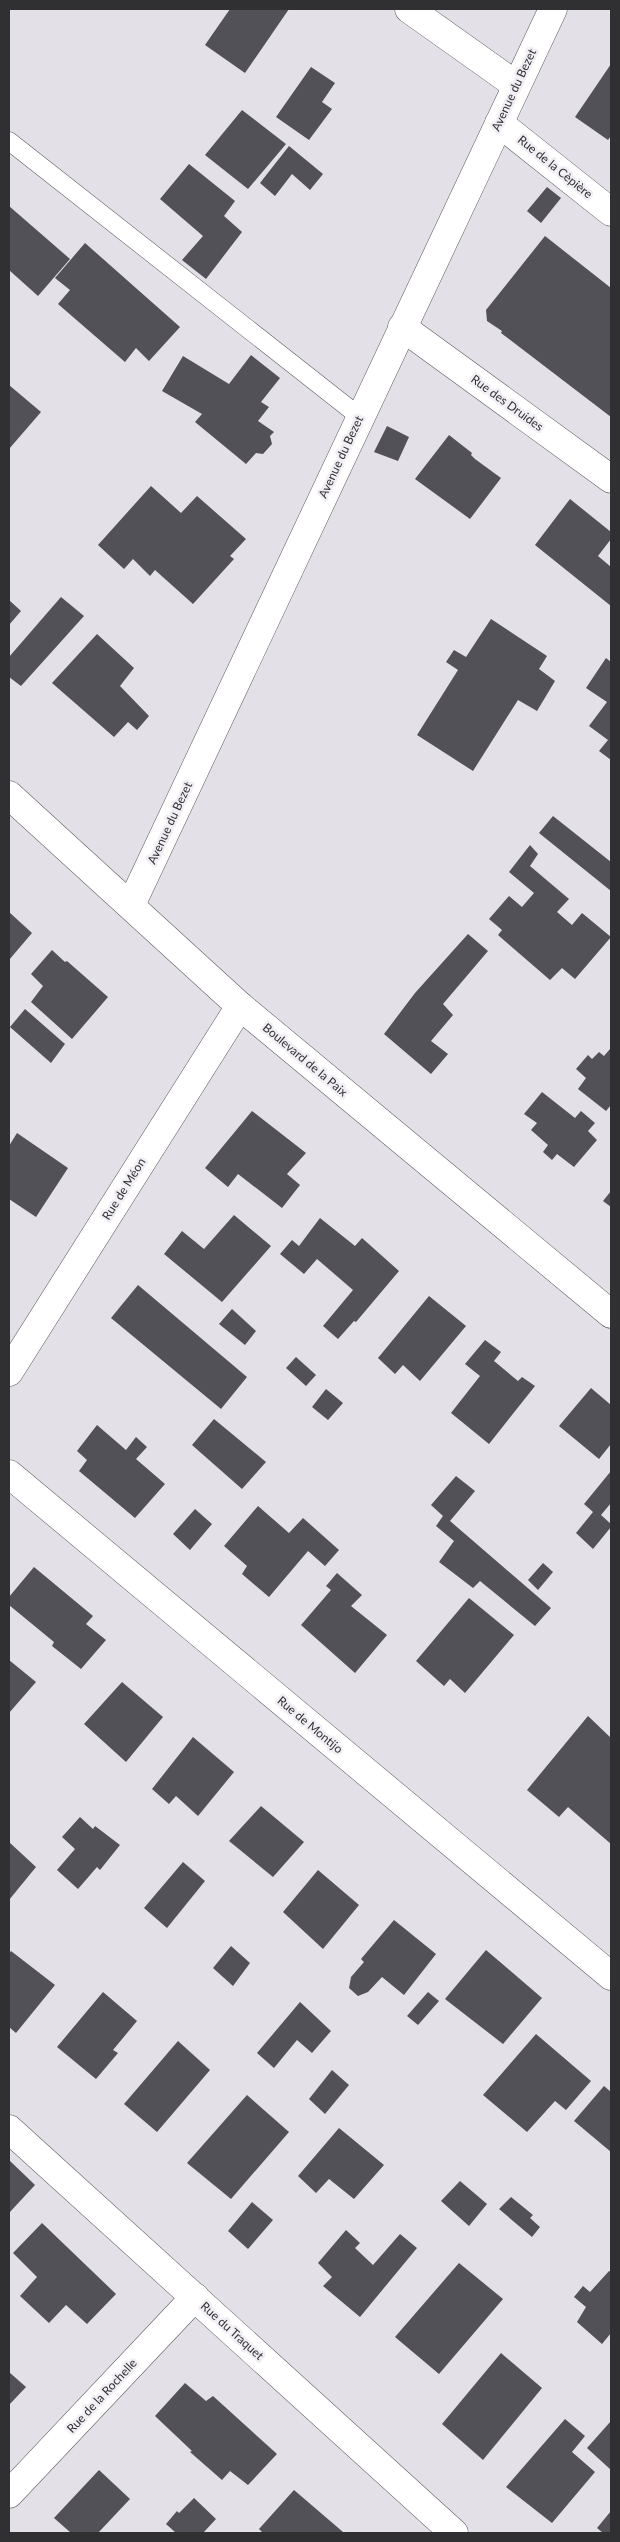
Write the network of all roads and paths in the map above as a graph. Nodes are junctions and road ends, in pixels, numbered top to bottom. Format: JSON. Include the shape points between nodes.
{"nodes":[{"id":1,"x":409,"y":9,"type":"edge"},
{"id":2,"x":553,"y":9,"type":"edge"},
{"id":3,"x":516,"y":85,"type":"junction"},
{"id":4,"x":499,"y":122,"type":"junction"},
{"id":5,"x":9,"y":140,"type":"edge"},
{"id":6,"x":611,"y":212,"type":"edge"},
{"id":7,"x":402,"y":327,"type":"junction"},
{"id":8,"x":360,"y":417,"type":"junction"},
{"id":9,"x":611,"y":479,"type":"edge"},
{"id":10,"x":9,"y":795,"type":"edge"},
{"id":11,"x":131,"y":905,"type":"junction"},
{"id":12,"x":240,"y":1006,"type":"junction"},
{"id":13,"x":611,"y":1314,"type":"edge"},
{"id":14,"x":9,"y":1372,"type":"edge"},
{"id":15,"x":9,"y":1474,"type":"edge"},
{"id":16,"x":611,"y":1976,"type":"edge"},
{"id":17,"x":9,"y":2128,"type":"edge"},
{"id":18,"x":195,"y":2297,"type":"junction"},
{"id":19,"x":9,"y":2494,"type":"edge"},
{"id":20,"x":446,"y":2531,"type":"edge"}],
"edges":[{"from":1,"to":3,"type":"street"},
{"from":2,"to":3,"type":"street","name":"Avenue du Bezet"},
{"from":3,"to":4,"type":"street","name":"Avenue du Bezet"},
{"from":4,"to":6,"type":"street","name":"Rue de la Cèpière"},
{"from":4,"to":7,"type":"street","name":"Avenue du Bezet"},
{"from":5,"to":8,"type":"lane"},
{"from":7,"to":8,"type":"street","name":"Avenue du Bezet"},
{"from":7,"to":9,"type":"street","name":"Rue des Druides"},
{"from":8,"to":11,"type":"street","name":"Avenue du Bezet"},
{"from":10,"to":11,"type":"street","name":"Boulevard de la Paix"},
{"from":11,"to":12,"type":"street","name":"Boulevard de la Paix"},
{"from":12,"to":13,"type":"street","name":"Boulevard de la Paix"},
{"from":12,"to":14,"type":"street","name":"Rue de Méon"},
{"from":15,"to":16,"type":"street","name":"Rue de Montijo"},
{"from":17,"to":18,"type":"street","name":"Rue du Traquet"},
{"from":18,"to":19,"type":"street","name":"Rue de la Rochelle"},
{"from":18,"to":20,"type":"street","name":"Rue du Traquet"}]}
